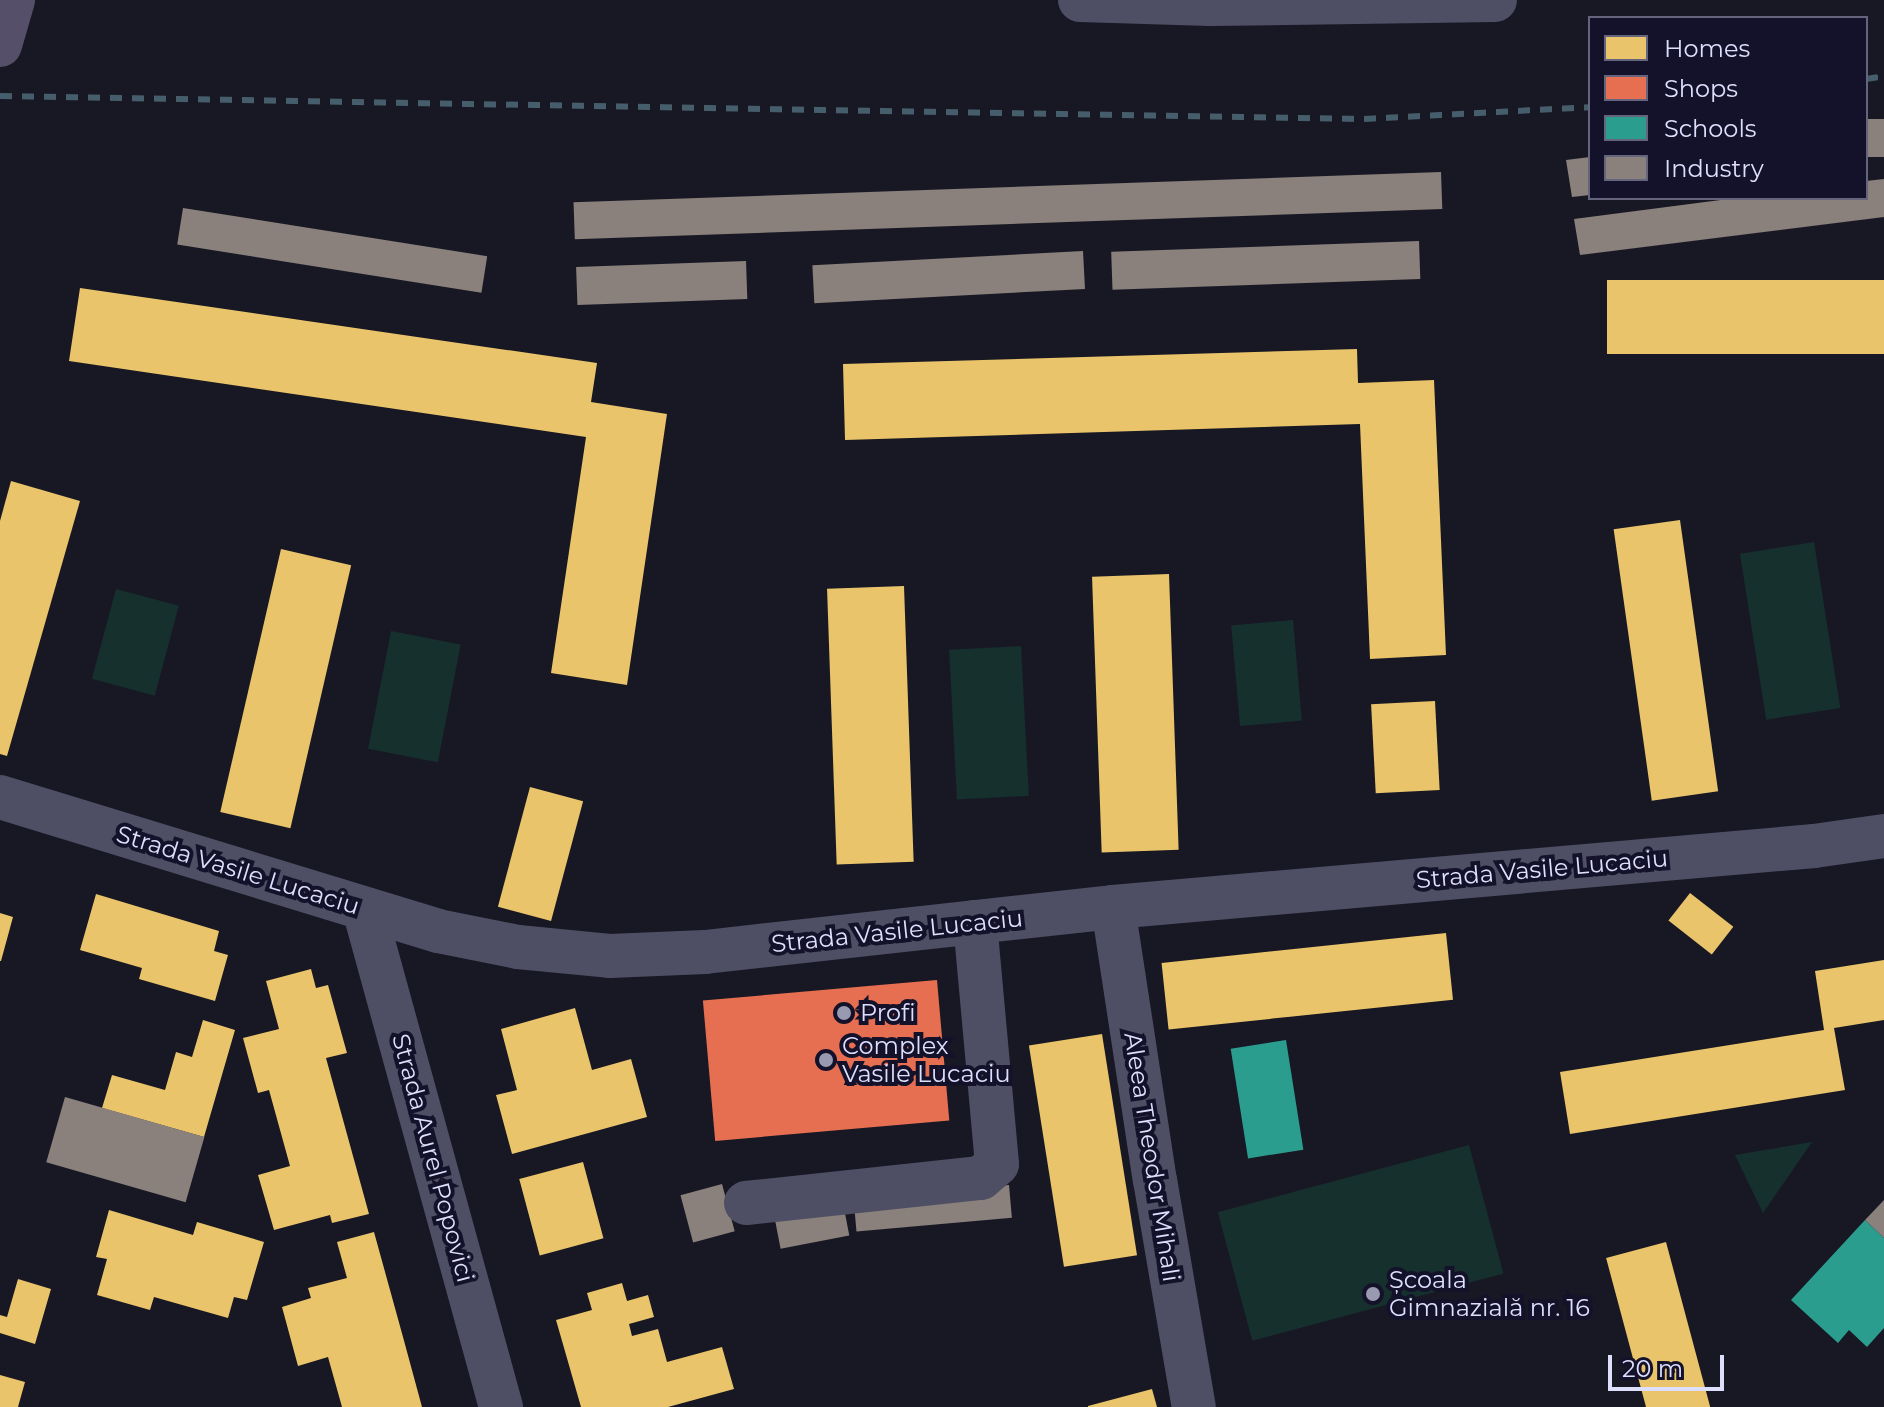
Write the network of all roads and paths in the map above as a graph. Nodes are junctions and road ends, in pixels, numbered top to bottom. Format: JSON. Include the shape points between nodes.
{"nodes":[{"id":1,"x":13,"y":0,"type":"edge"},
{"id":2,"x":1080,"y":0,"type":"edge"},
{"id":3,"x":1495,"y":0,"type":"edge"},
{"id":4,"x":0,"y":45,"type":"edge"},
{"id":5,"x":0,"y":797,"type":"edge"},
{"id":6,"x":1884,"y":836,"type":"edge"},
{"id":7,"x":1814,"y":846,"type":"junction"},
{"id":8,"x":1884,"y":848,"type":"edge"},
{"id":9,"x":1113,"y":907,"type":"junction"},
{"id":10,"x":364,"y":909,"type":"junction"},
{"id":11,"x":975,"y":922,"type":"junction"},
{"id":12,"x":746,"y":1203,"type":"dead end"},
{"id":13,"x":501,"y":1407,"type":"edge"},
{"id":14,"x":1194,"y":1407,"type":"edge"}],
"edges":[{"from":1,"to":4,"type":"main road"},
{"from":2,"to":3,"type":"street"},
{"from":5,"to":10,"type":"street","name":"Strada Vasile Lucaciu"},
{"from":6,"to":7,"type":"street"},
{"from":7,"to":8,"type":"street"},
{"from":7,"to":9,"type":"street","name":"Strada Vasile Lucaciu"},
{"from":9,"to":11,"type":"street","name":"Strada Vasile Lucaciu"},
{"from":9,"to":14,"type":"street","name":"Aleea Theodor Mihali"},
{"from":10,"to":11,"type":"street","name":"Strada Vasile Lucaciu","via":[[499,944],[610,956],[705,952]]},
{"from":10,"to":13,"type":"street","name":"Strada Aurel Popovici"},
{"from":11,"to":12,"type":"street","via":[[997,1164],[981,1178]]}]}
